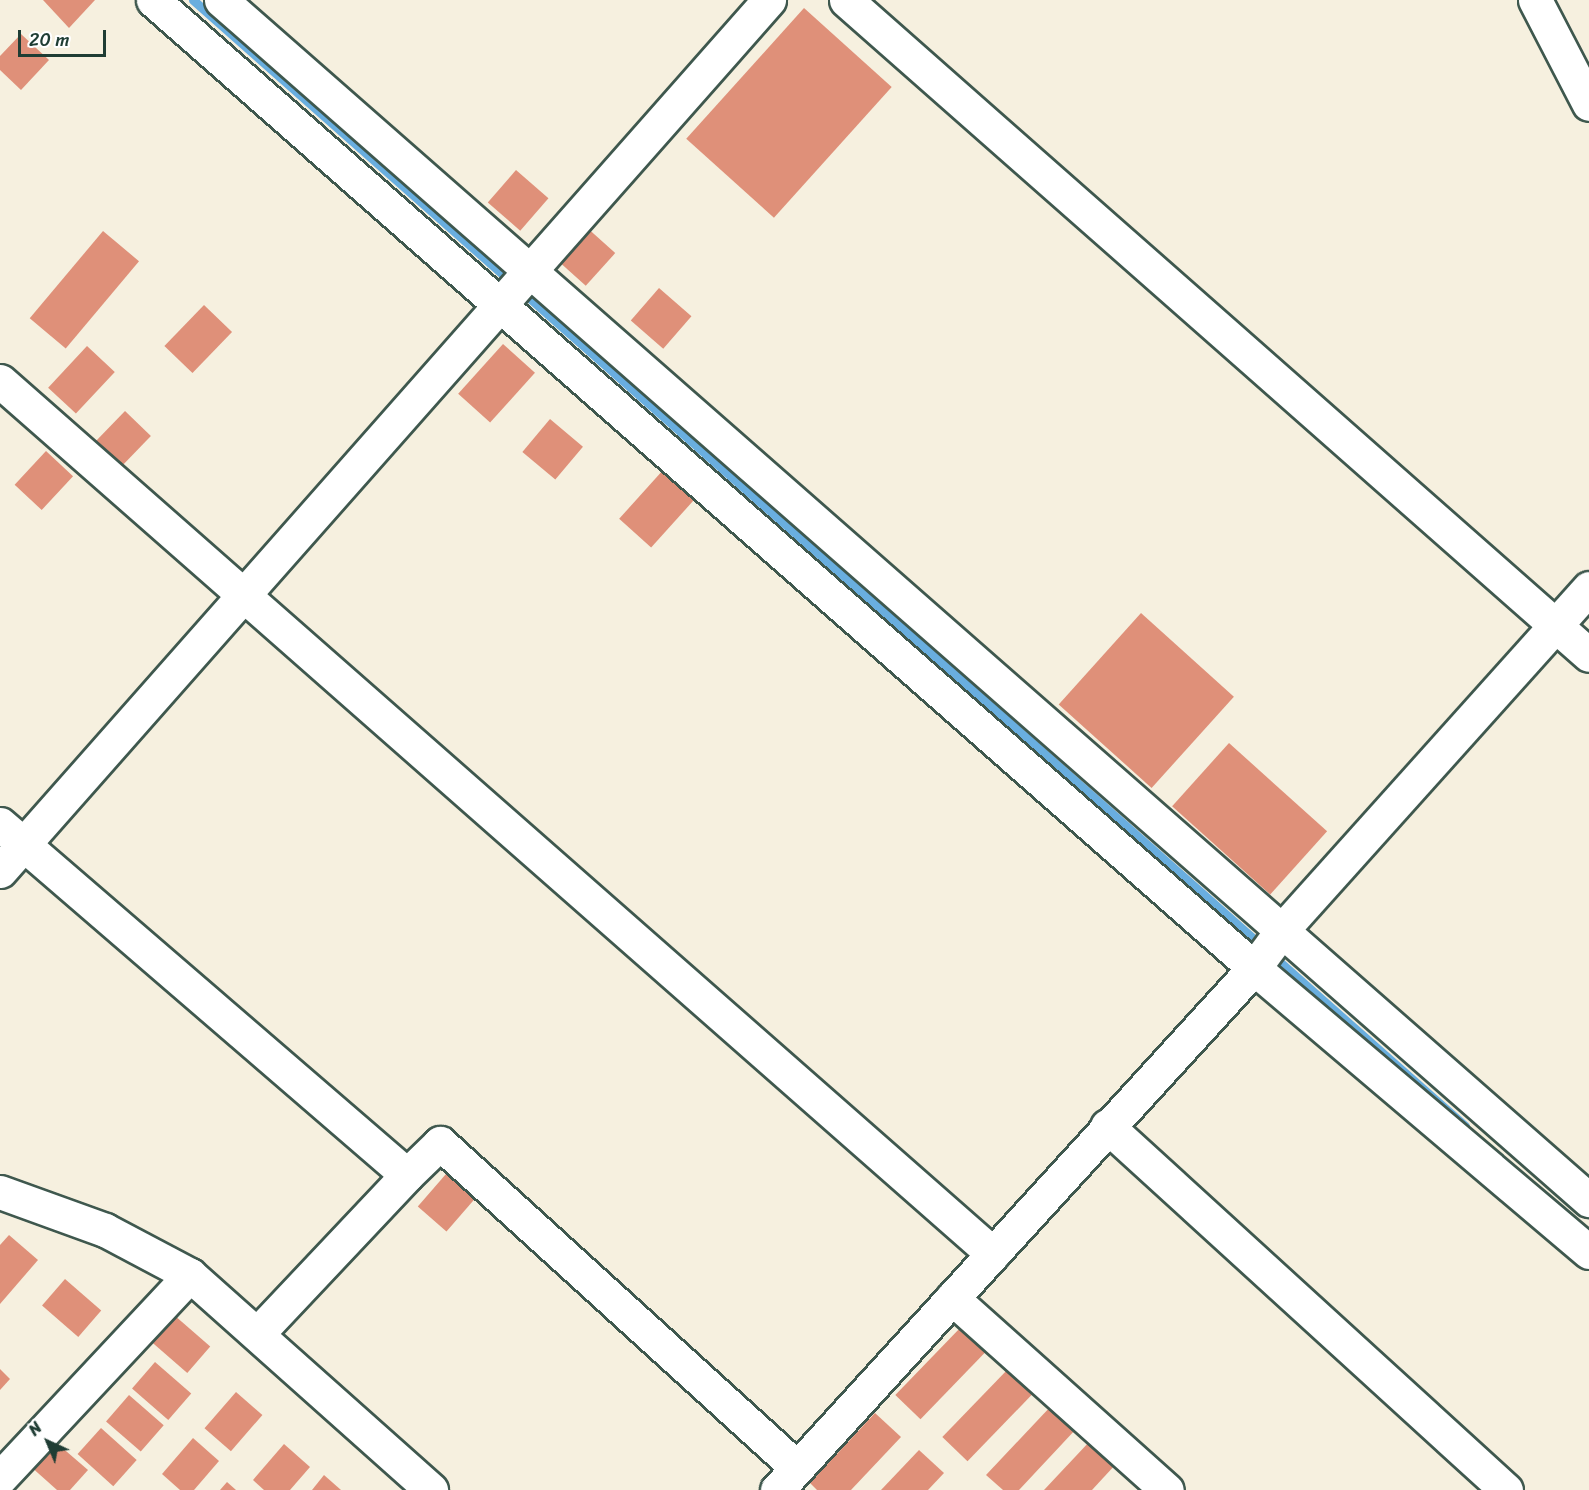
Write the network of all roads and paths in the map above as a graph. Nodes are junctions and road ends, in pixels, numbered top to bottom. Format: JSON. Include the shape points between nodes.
{"nodes":[{"id":1,"x":153,"y":0,"type":"edge"},
{"id":2,"x":221,"y":0,"type":"edge"},
{"id":3,"x":769,"y":0,"type":"edge"},
{"id":4,"x":846,"y":0,"type":"edge"},
{"id":5,"x":1534,"y":0,"type":"edge"},
{"id":6,"x":1589,"y":104,"type":"edge"},
{"id":7,"x":528,"y":272,"type":"junction"},
{"id":8,"x":500,"y":304,"type":"junction"},
{"id":9,"x":0,"y":381,"type":"edge"},
{"id":10,"x":1589,"y":588,"type":"edge"},
{"id":11,"x":243,"y":594,"type":"junction"},
{"id":12,"x":1555,"y":624,"type":"junction"},
{"id":13,"x":1589,"y":655,"type":"edge"},
{"id":14,"x":11,"y":834,"type":"edge"},
{"id":15,"x":0,"y":871,"type":"edge"},
{"id":16,"x":1283,"y":929,"type":"junction"},
{"id":17,"x":1254,"y":968,"type":"junction"},
{"id":18,"x":1107,"y":1126,"type":"junction"},
{"id":19,"x":407,"y":1175,"type":"junction"},
{"id":20,"x":0,"y":1192,"type":"edge"},
{"id":21,"x":1589,"y":1200,"type":"edge"},
{"id":22,"x":1589,"y":1252,"type":"edge"},
{"id":23,"x":993,"y":1254,"type":"junction"},
{"id":24,"x":190,"y":1275,"type":"junction"},
{"id":25,"x":952,"y":1298,"type":"junction"},
{"id":26,"x":258,"y":1333,"type":"junction"},
{"id":27,"x":8,"y":1477,"type":"edge"},
{"id":28,"x":787,"y":1479,"type":"edge"},
{"id":29,"x":431,"y":1490,"type":"edge"},
{"id":30,"x":1167,"y":1490,"type":"edge"},
{"id":31,"x":1506,"y":1490,"type":"edge"}],
"edges":[{"from":1,"to":8,"type":"street"},
{"from":2,"to":7,"type":"street"},
{"from":3,"to":7,"type":"street"},
{"from":4,"to":12,"type":"street"},
{"from":5,"to":6,"type":"street"},
{"from":7,"to":8,"type":"street"},
{"from":7,"to":16,"type":"street"},
{"from":8,"to":11,"type":"street"},
{"from":8,"to":17,"type":"street"},
{"from":9,"to":11,"type":"street"},
{"from":10,"to":12,"type":"street"},
{"from":11,"to":14,"type":"street"},
{"from":11,"to":23,"type":"street"},
{"from":12,"to":13,"type":"street"},
{"from":12,"to":16,"type":"street"},
{"from":14,"to":15,"type":"street"},
{"from":14,"to":19,"type":"street"},
{"from":16,"to":17,"type":"street"},
{"from":16,"to":21,"type":"street"},
{"from":17,"to":18,"type":"street"},
{"from":17,"to":22,"type":"street"},
{"from":18,"to":23,"type":"street"},
{"from":18,"to":31,"type":"street"},
{"from":19,"to":26,"type":"street"},
{"from":19,"to":28,"type":"street","via":[[440,1143]]},
{"from":20,"to":24,"type":"street","via":[[105,1230]]},
{"from":23,"to":25,"type":"street"},
{"from":24,"to":26,"type":"street"},
{"from":24,"to":27,"type":"street"},
{"from":25,"to":28,"type":"street"},
{"from":25,"to":30,"type":"street"},
{"from":26,"to":29,"type":"street"}]}
